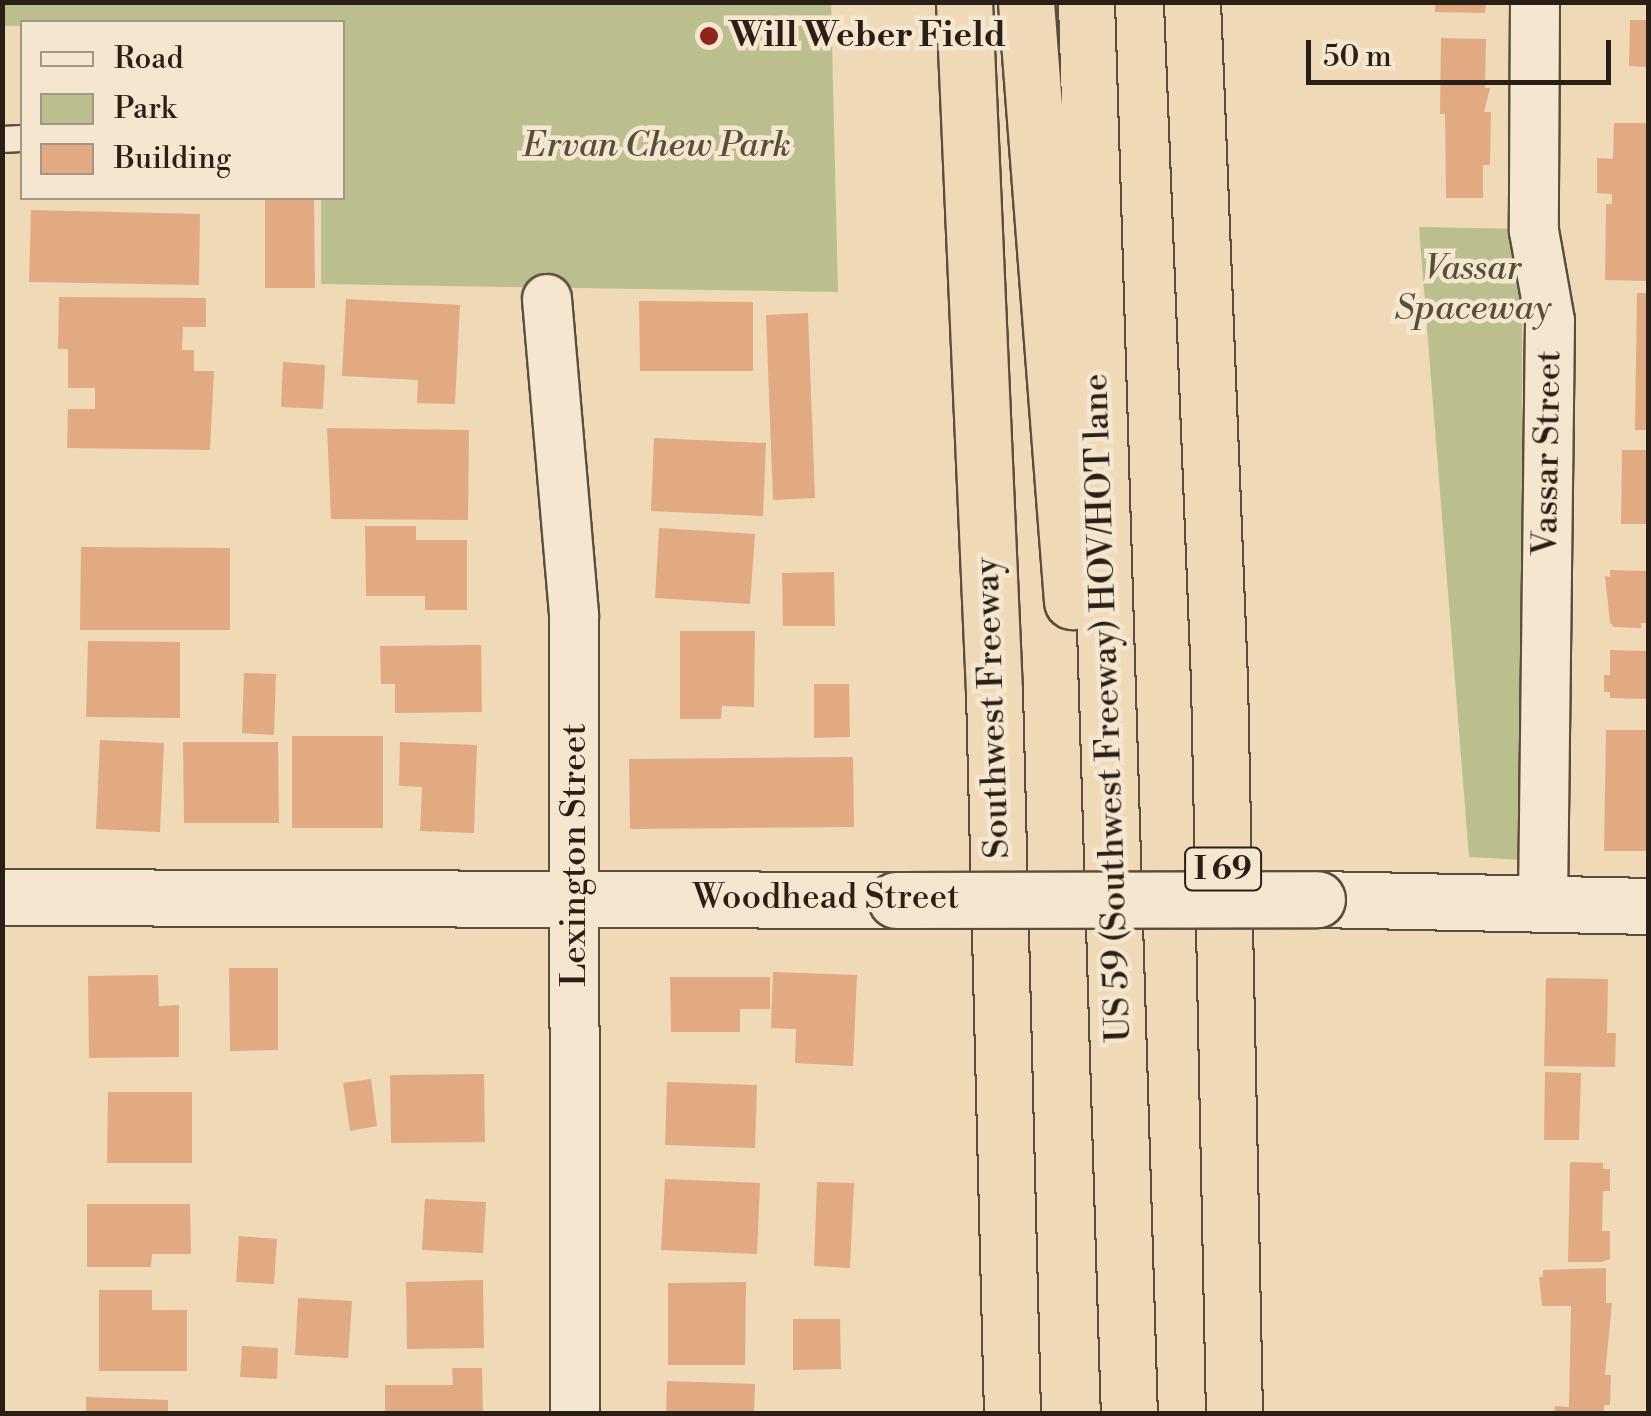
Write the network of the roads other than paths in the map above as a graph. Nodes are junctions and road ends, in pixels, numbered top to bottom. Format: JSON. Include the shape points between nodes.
{"nodes":[{"id":1,"x":964,"y":2,"type":"edge"},
{"id":2,"x":1026,"y":2,"type":"edge"},
{"id":3,"x":1086,"y":2,"type":"edge"},
{"id":4,"x":1122,"y":2,"type":"edge"},
{"id":5,"x":1192,"y":2,"type":"edge"},
{"id":6,"x":1535,"y":2,"type":"edge"},
{"id":7,"x":548,"y":298,"type":"dead end"},
{"id":8,"x":576,"y":896,"type":"junction"},
{"id":9,"x":2,"y":897,"type":"edge"},
{"id":10,"x":1543,"y":905,"type":"junction"},
{"id":11,"x":1648,"y":906,"type":"edge"},
{"id":12,"x":1121,"y":1187,"type":"junction"},
{"id":13,"x":575,"y":1414,"type":"edge"},
{"id":14,"x":1012,"y":1414,"type":"edge"},
{"id":15,"x":1129,"y":1414,"type":"edge"},
{"id":16,"x":1234,"y":1414,"type":"edge"}],
"edges":[{"from":1,"to":14,"type":"highway","name":"Southwest Freeway","via":[[994,692]]},
{"from":2,"to":12,"type":"highway"},
{"from":3,"to":12,"type":"highway","name":"US 59 (Southwest Freeway) HOV/HOT lane"},
{"from":4,"to":12,"type":"highway"},
{"from":5,"to":16,"type":"highway","number":"I 69","via":[[1219,680]]},
{"from":6,"to":10,"type":"street","name":"Vassar Street","via":[[1534,231],[1550,321]]},
{"from":7,"to":8,"type":"street","name":"Lexington Street","via":[[574,615]]},
{"from":8,"to":9,"type":"street","name":"Woodhead Street"},
{"from":8,"to":10,"type":"street","name":"Woodhead Street","bridge":true},
{"from":8,"to":13,"type":"street","name":"Lexington Street"},
{"from":10,"to":11,"type":"street","name":"Woodhead Street"},
{"from":12,"to":15,"type":"highway","name":"US 59 (Southwest Freeway) HOV/HOT lane"}]}
